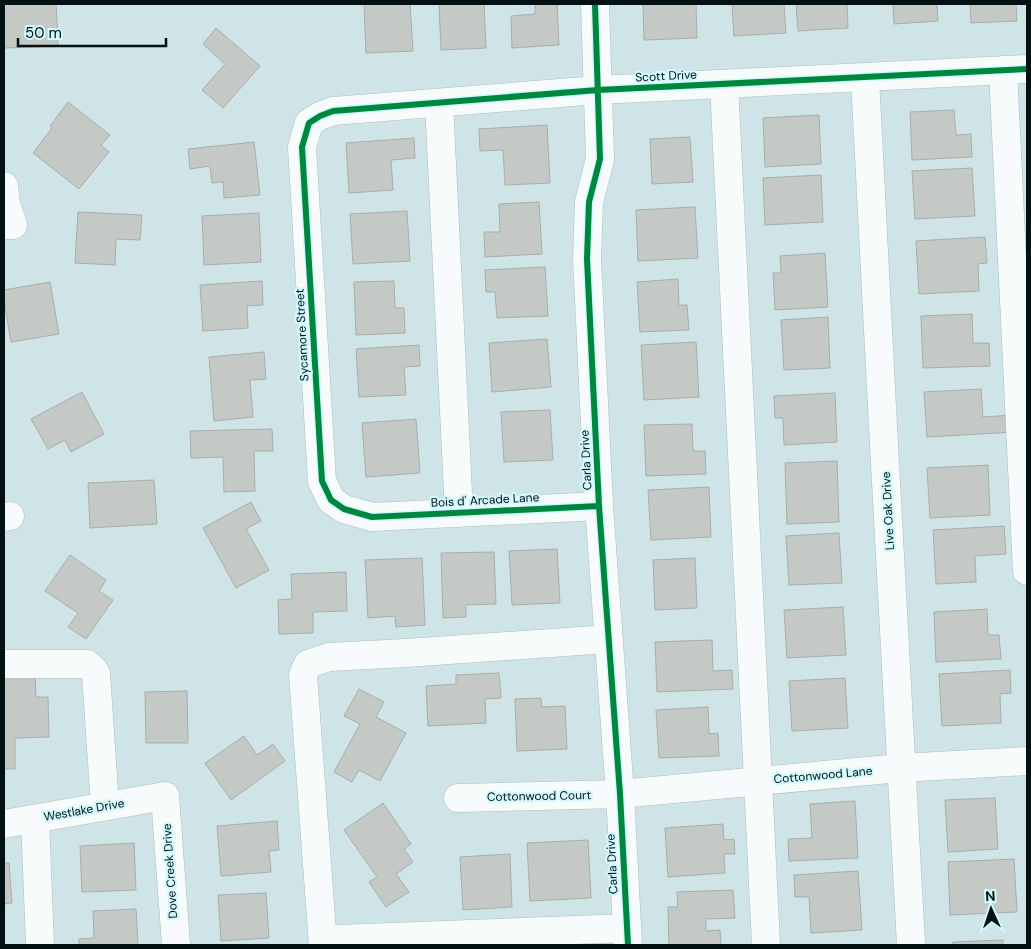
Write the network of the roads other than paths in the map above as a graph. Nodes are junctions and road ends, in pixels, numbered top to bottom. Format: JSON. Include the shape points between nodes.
{"nodes":[{"id":1,"x":595,"y":4,"type":"edge"},
{"id":2,"x":1015,"y":69,"type":"edge"},
{"id":3,"x":865,"y":78,"type":"junction"},
{"id":4,"x":724,"y":84,"type":"junction"},
{"id":5,"x":598,"y":90,"type":"junction"},
{"id":6,"x":439,"y":103,"type":"junction"},
{"id":7,"x":309,"y":124,"type":"joint"},
{"id":8,"x":4,"y":186,"type":"edge"},
{"id":9,"x":8,"y":225,"type":"edge"},
{"id":10,"x":600,"y":506,"type":"junction"},
{"id":11,"x":459,"y":513,"type":"junction"},
{"id":12,"x":372,"y":517,"type":"joint"},
{"id":13,"x":1027,"y":571,"type":"edge"},
{"id":14,"x":609,"y":639,"type":"junction"},
{"id":15,"x":4,"y":664,"type":"edge"},
{"id":16,"x":1027,"y":761,"type":"edge"},
{"id":17,"x":900,"y":768,"type":"junction"},
{"id":18,"x":758,"y":781,"type":"junction"},
{"id":19,"x":620,"y":794,"type":"junction"},
{"id":20,"x":165,"y":796,"type":"joint"},
{"id":21,"x":458,"y":798,"type":"dead end"},
{"id":22,"x":105,"y":806,"type":"junction"},
{"id":23,"x":35,"y":819,"type":"junction"},
{"id":24,"x":4,"y":824,"type":"edge"},
{"id":25,"x":628,"y":936,"type":"edge"},
{"id":26,"x":40,"y":945,"type":"edge"},
{"id":27,"x":176,"y":945,"type":"edge"},
{"id":28,"x":325,"y":945,"type":"edge"},
{"id":29,"x":766,"y":945,"type":"edge"},
{"id":30,"x":911,"y":945,"type":"edge"}],
"edges":[{"from":1,"to":5,"type":"street","name":"Carla Drive"},
{"from":2,"to":3,"type":"street","name":"Scott Drive"},
{"from":2,"to":13,"type":"street"},
{"from":3,"to":4,"type":"street","name":"Scott Drive"},
{"from":3,"to":17,"type":"street","name":"Live Oak Drive"},
{"from":4,"to":5,"type":"street","name":"Scott Drive"},
{"from":4,"to":18,"type":"street"},
{"from":5,"to":6,"type":"street","name":"Scott Drive"},
{"from":5,"to":10,"type":"street","name":"Carla Drive","via":[[600,159],[589,202],[587,259]]},
{"from":6,"to":7,"type":"street","name":"Scott Drive","via":[[333,111]]},
{"from":6,"to":11,"type":"street"},
{"from":7,"to":12,"type":"street","name":"Sycamore Street","via":[[302,147],[322,481],[331,500],[344,509]]},
{"from":8,"to":9,"type":"street"},
{"from":10,"to":11,"type":"street","name":"Bois d' Arcade Lane"},
{"from":10,"to":14,"type":"street","name":"Carla Drive"},
{"from":11,"to":12,"type":"street","name":"Bois d' Arcade Lane"},
{"from":14,"to":19,"type":"street","name":"Carla Drive"},
{"from":14,"to":28,"type":"street","via":[[329,656],[308,664],[303,675]]},
{"from":15,"to":22,"type":"street","via":[[87,664],[93,668]]},
{"from":16,"to":17,"type":"street","name":"Cottonwood Lane"},
{"from":17,"to":18,"type":"street","name":"Cottonwood Lane"},
{"from":17,"to":30,"type":"street","name":"Live Oak Drive"},
{"from":18,"to":19,"type":"street","name":"Cottonwood Lane"},
{"from":18,"to":29,"type":"street"},
{"from":19,"to":21,"type":"street","name":"Cottonwood Court"},
{"from":19,"to":25,"type":"street","name":"Carla Drive"},
{"from":20,"to":22,"type":"street","name":"Westlake Drive"},
{"from":20,"to":27,"type":"street","name":"Dove Creek Drive"},
{"from":22,"to":23,"type":"street","name":"Westlake Drive"},
{"from":23,"to":24,"type":"street","name":"Westlake Drive"},
{"from":23,"to":26,"type":"street"},
{"from":25,"to":28,"type":"street","via":[[337,939]]}]}
